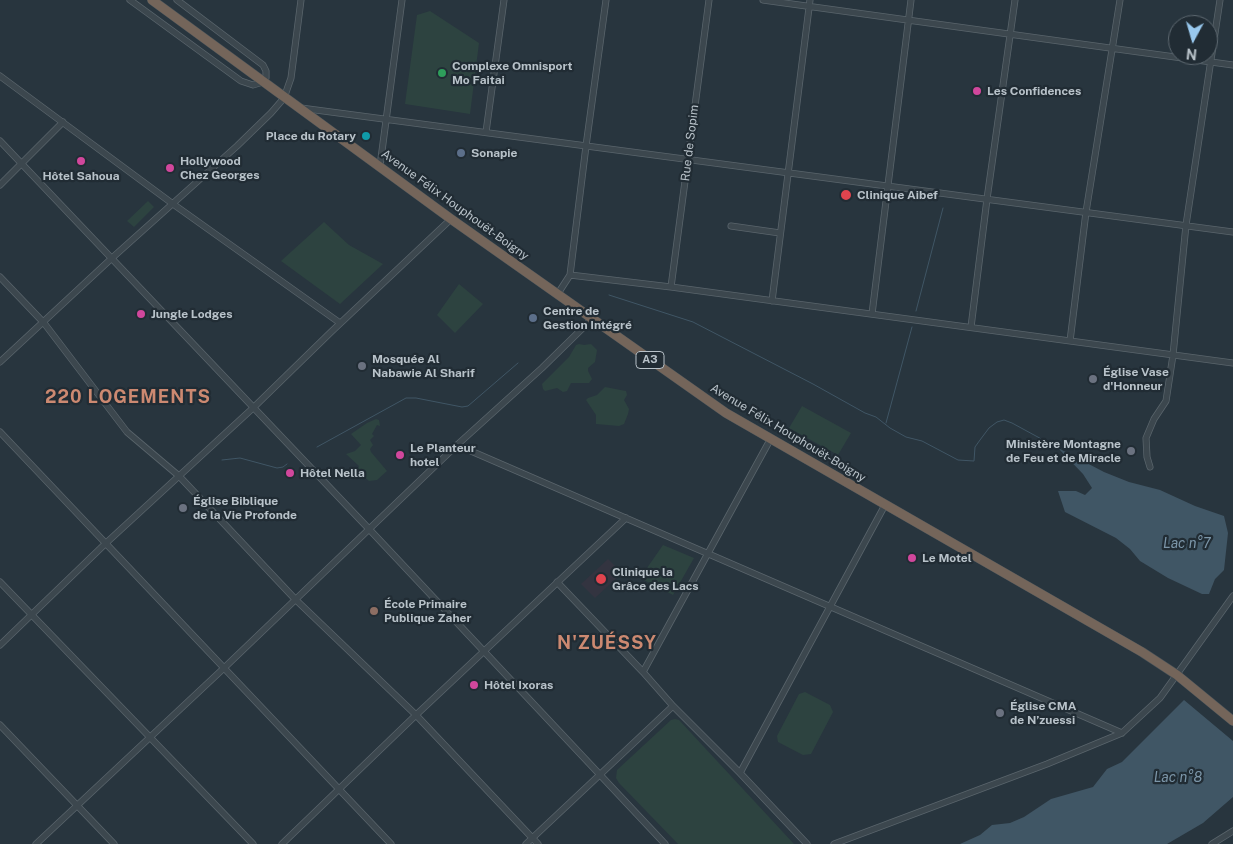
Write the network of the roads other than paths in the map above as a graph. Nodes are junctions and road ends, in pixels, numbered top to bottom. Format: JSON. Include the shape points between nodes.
{"nodes":[{"id":1,"x":130,"y":0,"type":"edge"},
{"id":2,"x":152,"y":0,"type":"edge"},
{"id":3,"x":177,"y":0,"type":"edge"},
{"id":4,"x":301,"y":0,"type":"edge"},
{"id":5,"x":402,"y":0,"type":"edge"},
{"id":6,"x":504,"y":0,"type":"edge"},
{"id":7,"x":606,"y":0,"type":"edge"},
{"id":8,"x":709,"y":0,"type":"edge"},
{"id":9,"x":763,"y":0,"type":"edge"},
{"id":10,"x":911,"y":0,"type":"edge"},
{"id":11,"x":1015,"y":0,"type":"edge"},
{"id":12,"x":1120,"y":0,"type":"edge"},
{"id":13,"x":1220,"y":0,"type":"edge"},
{"id":14,"x":810,"y":3,"type":"edge"},
{"id":15,"x":1218,"y":15,"type":"edge"},
{"id":16,"x":908,"y":20,"type":"junction"},
{"id":17,"x":1009,"y":34,"type":"junction"},
{"id":18,"x":1113,"y":49,"type":"junction"},
{"id":19,"x":1168,"y":57,"type":"edge"},
{"id":20,"x":1218,"y":64,"type":"edge"},
{"id":21,"x":1211,"y":65,"type":"edge"},
{"id":22,"x":1233,"y":66,"type":"edge"},
{"id":23,"x":0,"y":76,"type":"edge"},
{"id":24,"x":264,"y":82,"type":"junction"},
{"id":25,"x":284,"y":98,"type":"junction"},
{"id":26,"x":298,"y":107,"type":"junction"},
{"id":27,"x":385,"y":119,"type":"junction"},
{"id":28,"x":63,"y":122,"type":"junction"},
{"id":29,"x":486,"y":132,"type":"junction"},
{"id":30,"x":0,"y":141,"type":"edge"},
{"id":31,"x":586,"y":146,"type":"junction"},
{"id":32,"x":688,"y":159,"type":"junction"},
{"id":33,"x":22,"y":165,"type":"junction"},
{"id":34,"x":380,"y":166,"type":"junction"},
{"id":35,"x":788,"y":172,"type":"junction"},
{"id":36,"x":0,"y":185,"type":"edge"},
{"id":37,"x":888,"y":186,"type":"junction"},
{"id":38,"x":987,"y":199,"type":"junction"},
{"id":39,"x":173,"y":204,"type":"junction"},
{"id":40,"x":1086,"y":212,"type":"junction"},
{"id":41,"x":451,"y":219,"type":"junction"},
{"id":42,"x":731,"y":226,"type":"dead end"},
{"id":43,"x":1186,"y":226,"type":"junction"},
{"id":44,"x":1233,"y":232,"type":"edge"},
{"id":45,"x":780,"y":233,"type":"junction"},
{"id":46,"x":112,"y":258,"type":"junction"},
{"id":47,"x":570,"y":275,"type":"junction"},
{"id":48,"x":0,"y":277,"type":"edge"},
{"id":49,"x":671,"y":287,"type":"junction"},
{"id":50,"x":558,"y":295,"type":"junction"},
{"id":51,"x":772,"y":301,"type":"junction"},
{"id":52,"x":872,"y":314,"type":"junction"},
{"id":53,"x":592,"y":319,"type":"junction"},
{"id":54,"x":44,"y":323,"type":"junction"},
{"id":55,"x":340,"y":323,"type":"junction"},
{"id":56,"x":971,"y":327,"type":"junction"},
{"id":57,"x":1070,"y":340,"type":"junction"},
{"id":58,"x":1173,"y":355,"type":"junction"},
{"id":59,"x":0,"y":362,"type":"edge"},
{"id":60,"x":1233,"y":363,"type":"edge"},
{"id":61,"x":253,"y":408,"type":"junction"},
{"id":62,"x":0,"y":432,"type":"edge"},
{"id":63,"x":770,"y":440,"type":"junction"},
{"id":64,"x":457,"y":445,"type":"junction"},
{"id":65,"x":1150,"y":467,"type":"dead end"},
{"id":66,"x":179,"y":476,"type":"junction"},
{"id":67,"x":885,"y":505,"type":"junction"},
{"id":68,"x":626,"y":518,"type":"junction"},
{"id":69,"x":369,"y":529,"type":"junction"},
{"id":70,"x":105,"y":544,"type":"junction"},
{"id":71,"x":708,"y":554,"type":"junction"},
{"id":72,"x":0,"y":582,"type":"edge"},
{"id":73,"x":557,"y":582,"type":"junction"},
{"id":74,"x":1233,"y":596,"type":"edge"},
{"id":75,"x":296,"y":598,"type":"junction"},
{"id":76,"x":831,"y":607,"type":"junction"},
{"id":77,"x":32,"y":616,"type":"junction"},
{"id":78,"x":0,"y":645,"type":"edge"},
{"id":79,"x":484,"y":651,"type":"junction"},
{"id":80,"x":224,"y":668,"type":"junction"},
{"id":81,"x":643,"y":672,"type":"junction"},
{"id":82,"x":1177,"y":676,"type":"junction"},
{"id":83,"x":673,"y":706,"type":"junction"},
{"id":84,"x":416,"y":715,"type":"junction"},
{"id":85,"x":1233,"y":721,"type":"edge"},
{"id":86,"x":0,"y":725,"type":"edge"},
{"id":87,"x":1122,"y":733,"type":"junction"},
{"id":88,"x":150,"y":736,"type":"junction"},
{"id":89,"x":740,"y":773,"type":"junction"},
{"id":90,"x":601,"y":775,"type":"junction"},
{"id":91,"x":338,"y":789,"type":"junction"},
{"id":92,"x":77,"y":806,"type":"junction"},
{"id":93,"x":1233,"y":831,"type":"edge"},
{"id":94,"x":532,"y":838,"type":"junction"},
{"id":95,"x":36,"y":844,"type":"edge"},
{"id":96,"x":114,"y":844,"type":"edge"},
{"id":97,"x":253,"y":844,"type":"edge"},
{"id":98,"x":282,"y":844,"type":"edge"},
{"id":99,"x":391,"y":844,"type":"edge"},
{"id":100,"x":526,"y":844,"type":"edge"},
{"id":101,"x":538,"y":844,"type":"edge"},
{"id":102,"x":665,"y":844,"type":"edge"},
{"id":103,"x":807,"y":844,"type":"edge"},
{"id":104,"x":834,"y":844,"type":"edge"},
{"id":105,"x":1212,"y":844,"type":"edge"}],
"edges":[{"from":1,"to":24,"type":"street","via":[[241,81],[253,85]]},
{"from":2,"to":24,"type":"highway","name":"Avenue Félix Houphouët-Boigny","number":"A3"},
{"from":3,"to":24,"type":"street","via":[[263,65],[266,72]]},
{"from":4,"to":25,"type":"street","via":[[291,78]]},
{"from":5,"to":27,"type":"street"},
{"from":6,"to":29,"type":"street"},
{"from":7,"to":31,"type":"street"},
{"from":8,"to":32,"type":"street","name":"Rue de Sopim"},
{"from":9,"to":14,"type":"street"},
{"from":10,"to":16,"type":"street"},
{"from":11,"to":17,"type":"street"},
{"from":12,"to":18,"type":"street"},
{"from":13,"to":15,"type":"street"},
{"from":14,"to":16,"type":"street"},
{"from":14,"to":35,"type":"street"},
{"from":16,"to":17,"type":"street"},
{"from":16,"to":37,"type":"street"},
{"from":17,"to":18,"type":"street"},
{"from":17,"to":38,"type":"street"},
{"from":18,"to":19,"type":"street"},
{"from":18,"to":40,"type":"street"},
{"from":20,"to":22,"type":"street"},
{"from":21,"to":43,"type":"street"},
{"from":23,"to":28,"type":"street"},
{"from":24,"to":25,"type":"highway","name":"Avenue Félix Houphouët-Boigny","number":"A3"},
{"from":25,"to":26,"type":"highway","name":"Avenue Félix Houphouët-Boigny","number":"A3"},
{"from":25,"to":39,"type":"street","via":[[244,140]]},
{"from":26,"to":27,"type":"street"},
{"from":26,"to":34,"type":"highway","name":"Avenue Félix Houphouët-Boigny","number":"A3"},
{"from":27,"to":29,"type":"street"},
{"from":27,"to":34,"type":"street"},
{"from":28,"to":33,"type":"street"},
{"from":28,"to":39,"type":"street"},
{"from":29,"to":31,"type":"street"},
{"from":30,"to":33,"type":"street"},
{"from":31,"to":32,"type":"street"},
{"from":31,"to":47,"type":"street"},
{"from":32,"to":35,"type":"street"},
{"from":32,"to":49,"type":"street","name":"Rue de Sopim"},
{"from":33,"to":36,"type":"street"},
{"from":33,"to":46,"type":"street"},
{"from":34,"to":41,"type":"highway","name":"Avenue Félix Houphouët-Boigny","number":"A3"},
{"from":35,"to":37,"type":"street"},
{"from":35,"to":45,"type":"street"},
{"from":37,"to":38,"type":"street"},
{"from":37,"to":52,"type":"street"},
{"from":38,"to":40,"type":"street"},
{"from":38,"to":56,"type":"street"},
{"from":39,"to":46,"type":"street"},
{"from":39,"to":55,"type":"street"},
{"from":40,"to":43,"type":"street"},
{"from":40,"to":57,"type":"street"},
{"from":41,"to":50,"type":"highway","name":"Avenue Félix Houphouët-Boigny","number":"A3"},
{"from":41,"to":55,"type":"street"},
{"from":42,"to":45,"type":"street"},
{"from":43,"to":44,"type":"street"},
{"from":43,"to":58,"type":"street"},
{"from":45,"to":51,"type":"street"},
{"from":46,"to":54,"type":"street"},
{"from":46,"to":61,"type":"street"},
{"from":47,"to":49,"type":"street"},
{"from":47,"to":50,"type":"street"},
{"from":48,"to":54,"type":"street"},
{"from":49,"to":51,"type":"street"},
{"from":50,"to":53,"type":"highway","name":"Avenue Félix Houphouët-Boigny","number":"A3"},
{"from":51,"to":52,"type":"street"},
{"from":52,"to":56,"type":"street"},
{"from":53,"to":63,"type":"highway","name":"Avenue Félix Houphouët-Boigny","number":"A3"},
{"from":53,"to":64,"type":"street"},
{"from":54,"to":59,"type":"street"},
{"from":54,"to":66,"type":"street","via":[[127,432]]},
{"from":55,"to":61,"type":"street"},
{"from":56,"to":57,"type":"street"},
{"from":57,"to":58,"type":"street"},
{"from":58,"to":60,"type":"street"},
{"from":58,"to":65,"type":"street","via":[[1165,405],[1155,417],[1146,438]]},
{"from":61,"to":66,"type":"street"},
{"from":61,"to":69,"type":"street"},
{"from":62,"to":70,"type":"street"},
{"from":63,"to":67,"type":"highway","name":"Avenue Félix Houphouët-Boigny","number":"A3"},
{"from":63,"to":71,"type":"street"},
{"from":64,"to":68,"type":"street"},
{"from":64,"to":69,"type":"street"},
{"from":66,"to":70,"type":"street"},
{"from":66,"to":75,"type":"street"},
{"from":67,"to":76,"type":"street"},
{"from":67,"to":82,"type":"highway","name":"Avenue Félix Houphouët-Boigny","number":"A3","via":[[1142,652]]},
{"from":68,"to":71,"type":"street"},
{"from":68,"to":73,"type":"street"},
{"from":69,"to":75,"type":"street"},
{"from":69,"to":79,"type":"street"},
{"from":70,"to":77,"type":"street"},
{"from":70,"to":80,"type":"street"},
{"from":71,"to":76,"type":"street"},
{"from":71,"to":81,"type":"street"},
{"from":72,"to":77,"type":"street"},
{"from":73,"to":79,"type":"street"},
{"from":73,"to":81,"type":"street"},
{"from":74,"to":82,"type":"street"},
{"from":75,"to":80,"type":"street"},
{"from":75,"to":84,"type":"street"},
{"from":76,"to":87,"type":"street"},
{"from":76,"to":89,"type":"street"},
{"from":77,"to":78,"type":"street"},
{"from":77,"to":88,"type":"street"},
{"from":79,"to":84,"type":"street"},
{"from":79,"to":90,"type":"street"},
{"from":80,"to":88,"type":"street"},
{"from":80,"to":91,"type":"street"},
{"from":81,"to":83,"type":"street"},
{"from":82,"to":85,"type":"highway","name":"Avenue Félix Houphouët-Boigny","number":"A3"},
{"from":82,"to":87,"type":"street","via":[[1160,698]]},
{"from":83,"to":89,"type":"street"},
{"from":83,"to":90,"type":"street"},
{"from":84,"to":91,"type":"street"},
{"from":84,"to":94,"type":"street"},
{"from":86,"to":92,"type":"street"},
{"from":87,"to":104,"type":"street"},
{"from":88,"to":92,"type":"street"},
{"from":88,"to":97,"type":"street"},
{"from":89,"to":103,"type":"street"},
{"from":90,"to":94,"type":"street"},
{"from":90,"to":102,"type":"street"},
{"from":91,"to":98,"type":"street"},
{"from":91,"to":99,"type":"street"},
{"from":92,"to":95,"type":"street"},
{"from":92,"to":96,"type":"street"},
{"from":93,"to":105,"type":"street"},
{"from":94,"to":100,"type":"street"},
{"from":94,"to":101,"type":"street"}]}
